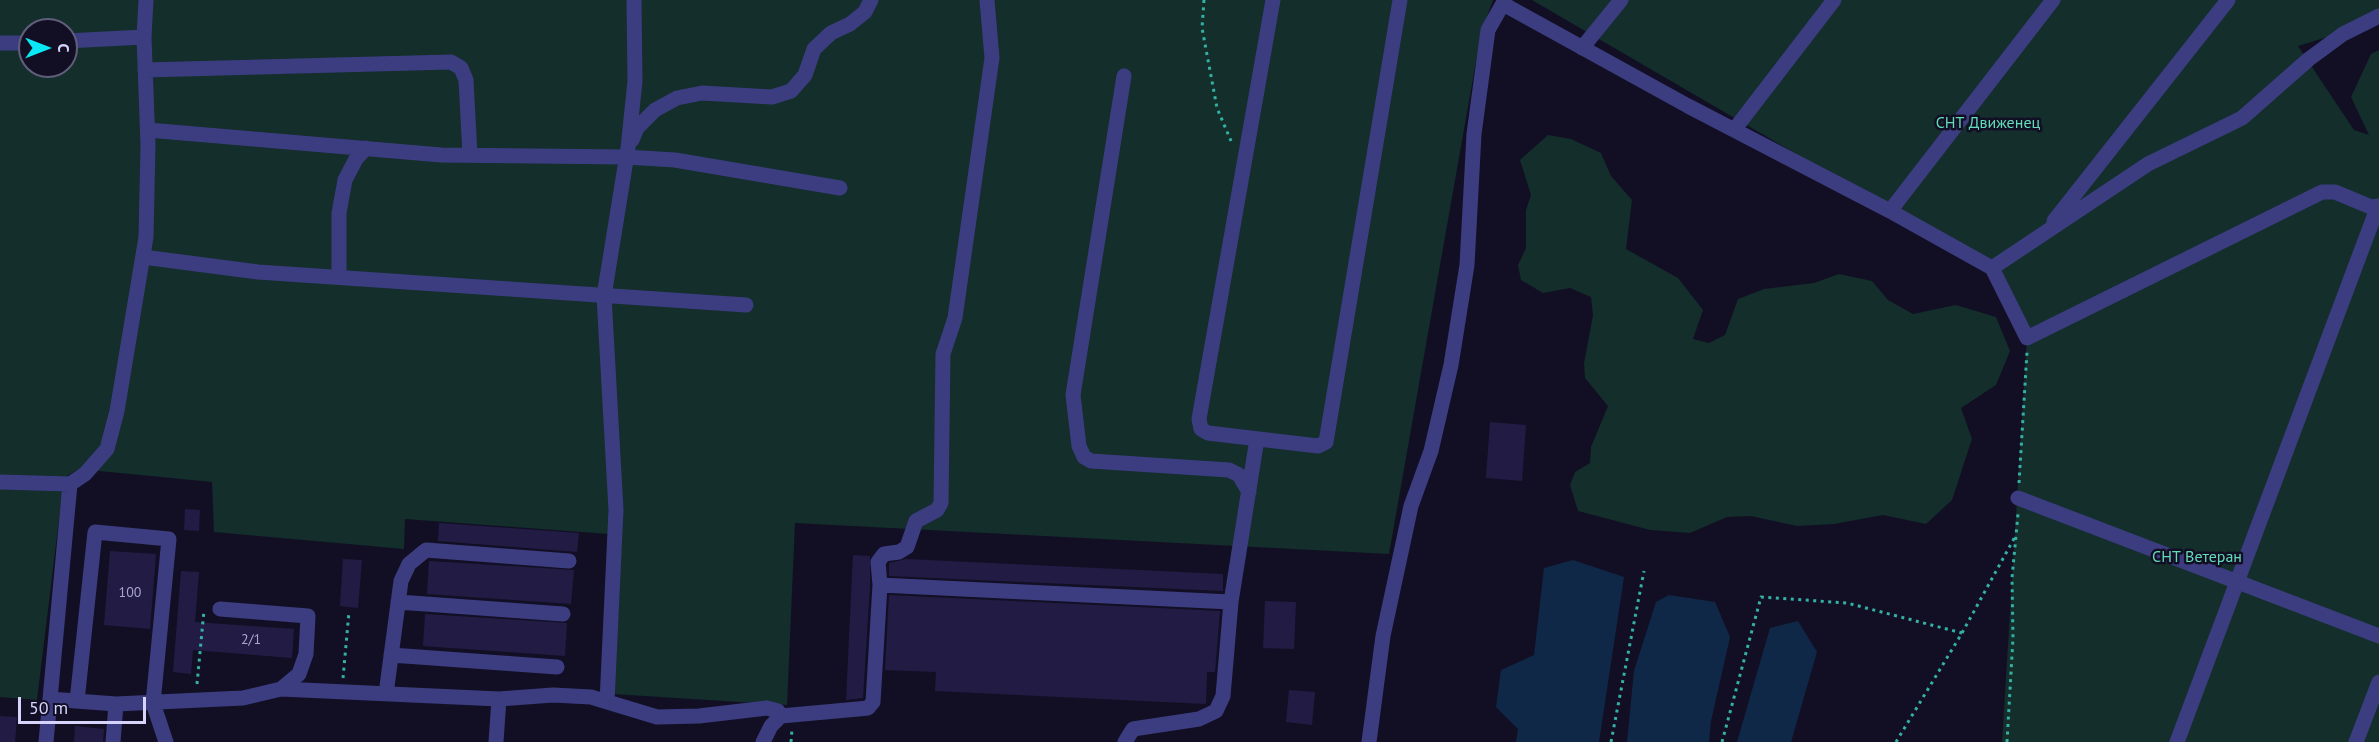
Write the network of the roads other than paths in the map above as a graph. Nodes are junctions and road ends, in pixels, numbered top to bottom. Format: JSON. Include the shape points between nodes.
{"nodes":[{"id":1,"x":146,"y":0,"type":"edge"},
{"id":2,"x":634,"y":0,"type":"edge"},
{"id":3,"x":871,"y":0,"type":"edge"},
{"id":4,"x":987,"y":0,"type":"edge"},
{"id":5,"x":1273,"y":0,"type":"edge"},
{"id":6,"x":1400,"y":0,"type":"edge"},
{"id":7,"x":1621,"y":0,"type":"edge"},
{"id":8,"x":1834,"y":0,"type":"edge"},
{"id":9,"x":2053,"y":0,"type":"edge"},
{"id":10,"x":2228,"y":0,"type":"edge"},
{"id":11,"x":1509,"y":3,"type":"edge"},
{"id":12,"x":2379,"y":16,"type":"edge"},
{"id":13,"x":144,"y":37,"type":"junction"},
{"id":14,"x":78,"y":40,"type":"edge"},
{"id":15,"x":0,"y":43,"type":"edge"},
{"id":16,"x":18,"y":43,"type":"edge"},
{"id":17,"x":1582,"y":48,"type":"junction"},
{"id":18,"x":145,"y":70,"type":"junction"},
{"id":19,"x":1124,"y":76,"type":"dead end"},
{"id":20,"x":148,"y":130,"type":"junction"},
{"id":21,"x":1734,"y":130,"type":"junction"},
{"id":22,"x":366,"y":148,"type":"junction"},
{"id":23,"x":627,"y":153,"type":"junction"},
{"id":24,"x":470,"y":155,"type":"junction"},
{"id":25,"x":840,"y":188,"type":"dead end"},
{"id":26,"x":2379,"y":206,"type":"edge"},
{"id":27,"x":1890,"y":211,"type":"junction"},
{"id":28,"x":2045,"y":232,"type":"junction"},
{"id":29,"x":143,"y":257,"type":"junction"},
{"id":30,"x":1992,"y":268,"type":"junction"},
{"id":31,"x":339,"y":277,"type":"junction"},
{"id":32,"x":604,"y":296,"type":"junction"},
{"id":33,"x":746,"y":305,"type":"dead end"},
{"id":34,"x":1257,"y":439,"type":"junction"},
{"id":35,"x":0,"y":482,"type":"edge"},
{"id":36,"x":70,"y":484,"type":"junction"},
{"id":37,"x":1249,"y":492,"type":"junction"},
{"id":38,"x":2018,"y":498,"type":"road end"},
{"id":39,"x":569,"y":561,"type":"dead end"},
{"id":40,"x":2237,"y":582,"type":"junction"},
{"id":41,"x":880,"y":585,"type":"junction"},
{"id":42,"x":398,"y":602,"type":"junction"},
{"id":43,"x":1231,"y":602,"type":"junction"},
{"id":44,"x":220,"y":609,"type":"road end"},
{"id":45,"x":563,"y":614,"type":"dead end"},
{"id":46,"x":2379,"y":636,"type":"edge"},
{"id":47,"x":391,"y":655,"type":"junction"},
{"id":48,"x":557,"y":667,"type":"dead end"},
{"id":49,"x":2379,"y":682,"type":"edge"},
{"id":50,"x":281,"y":689,"type":"junction"},
{"id":51,"x":386,"y":694,"type":"junction"},
{"id":52,"x":50,"y":699,"type":"junction"},
{"id":53,"x":499,"y":699,"type":"junction"},
{"id":54,"x":77,"y":701,"type":"junction"},
{"id":55,"x":607,"y":702,"type":"junction"},
{"id":56,"x":153,"y":703,"type":"junction"},
{"id":57,"x":116,"y":704,"type":"junction"},
{"id":58,"x":781,"y":716,"type":"junction"},
{"id":59,"x":46,"y":742,"type":"edge"},
{"id":60,"x":113,"y":742,"type":"edge"},
{"id":61,"x":166,"y":742,"type":"edge"},
{"id":62,"x":496,"y":742,"type":"edge"},
{"id":63,"x":763,"y":742,"type":"edge"},
{"id":64,"x":1125,"y":742,"type":"edge"},
{"id":65,"x":1369,"y":742,"type":"edge"},
{"id":66,"x":2177,"y":742,"type":"edge"},
{"id":67,"x":2356,"y":742,"type":"edge"}],
"edges":[{"from":1,"to":13,"type":"street"},
{"from":2,"to":23,"type":"street","via":[[635,81]]},
{"from":3,"to":23,"type":"street","via":[[865,12],[814,49],[805,75],[791,91],[772,97],[702,93],[677,98],[655,110],[638,128]]},
{"from":4,"to":41,"type":"street","via":[[992,58],[955,318],[943,354],[941,503],[937,510],[916,521],[907,547],[884,554],[878,562]]},
{"from":5,"to":34,"type":"street","via":[[1199,419],[1201,429],[1208,433]]},
{"from":6,"to":34,"type":"street","via":[[1326,442],[1318,446]]},
{"from":7,"to":17,"type":"street"},
{"from":8,"to":21,"type":"street"},
{"from":9,"to":27,"type":"street"},
{"from":10,"to":28,"type":"street"},
{"from":11,"to":17,"type":"street"},
{"from":11,"to":65,"type":"street","via":[[1488,30],[1474,134],[1467,265],[1451,365],[1431,451],[1404,538],[1383,636]]},
{"from":12,"to":28,"type":"street","via":[[2317,53],[2242,118],[2148,164]]},
{"from":13,"to":14,"type":"street"},
{"from":13,"to":18,"type":"street"},
{"from":15,"to":16,"type":"street"},
{"from":17,"to":21,"type":"street"},
{"from":18,"to":20,"type":"street"},
{"from":18,"to":24,"type":"street","via":[[451,62],[461,68],[466,80]]},
{"from":19,"to":37,"type":"street","via":[[1073,395],[1079,446],[1091,461],[1229,470],[1239,475]]},
{"from":20,"to":22,"type":"street"},
{"from":20,"to":29,"type":"street"},
{"from":21,"to":27,"type":"street"},
{"from":22,"to":24,"type":"street"},
{"from":22,"to":31,"type":"street","via":[[345,180],[339,213]]},
{"from":23,"to":24,"type":"street"},
{"from":23,"to":25,"type":"street"},
{"from":23,"to":32,"type":"street"},
{"from":26,"to":30,"type":"street","via":[[2371,207],[2335,192],[2322,192],[2027,338]]},
{"from":26,"to":40,"type":"street"},
{"from":27,"to":30,"type":"street"},
{"from":28,"to":30,"type":"street"},
{"from":29,"to":31,"type":"street","via":[[258,272]]},
{"from":29,"to":36,"type":"street","via":[[107,449],[85,474]]},
{"from":31,"to":32,"type":"street"},
{"from":32,"to":33,"type":"street"},
{"from":32,"to":55,"type":"street","via":[[616,510]]},
{"from":34,"to":37,"type":"street"},
{"from":35,"to":36,"type":"street"},
{"from":36,"to":52,"type":"street"},
{"from":37,"to":43,"type":"street"},
{"from":38,"to":40,"type":"street"},
{"from":39,"to":42,"type":"street","via":[[426,550],[409,564]]},
{"from":40,"to":46,"type":"street"},
{"from":40,"to":66,"type":"street"},
{"from":41,"to":43,"type":"street"},
{"from":41,"to":58,"type":"street","via":[[873,702],[868,708]]},
{"from":42,"to":45,"type":"street"},
{"from":42,"to":47,"type":"street"},
{"from":43,"to":64,"type":"street","via":[[1223,696],[1216,711],[1198,720],[1133,729]]},
{"from":44,"to":50,"type":"street","via":[[308,616],[306,654],[299,674]]},
{"from":47,"to":48,"type":"street"},
{"from":47,"to":51,"type":"street"},
{"from":49,"to":67,"type":"street"},
{"from":50,"to":51,"type":"street"},
{"from":50,"to":56,"type":"street","via":[[243,698]]},
{"from":51,"to":53,"type":"street"},
{"from":52,"to":54,"type":"street"},
{"from":52,"to":59,"type":"street"},
{"from":53,"to":55,"type":"street","via":[[553,695]]},
{"from":53,"to":62,"type":"street"},
{"from":54,"to":56,"type":"street","via":[[94,532],[169,539]]},
{"from":54,"to":57,"type":"street"},
{"from":55,"to":58,"type":"street","via":[[657,717],[767,708]]},
{"from":56,"to":57,"type":"street"},
{"from":56,"to":61,"type":"street"},
{"from":57,"to":60,"type":"street"},
{"from":58,"to":63,"type":"street"}]}
